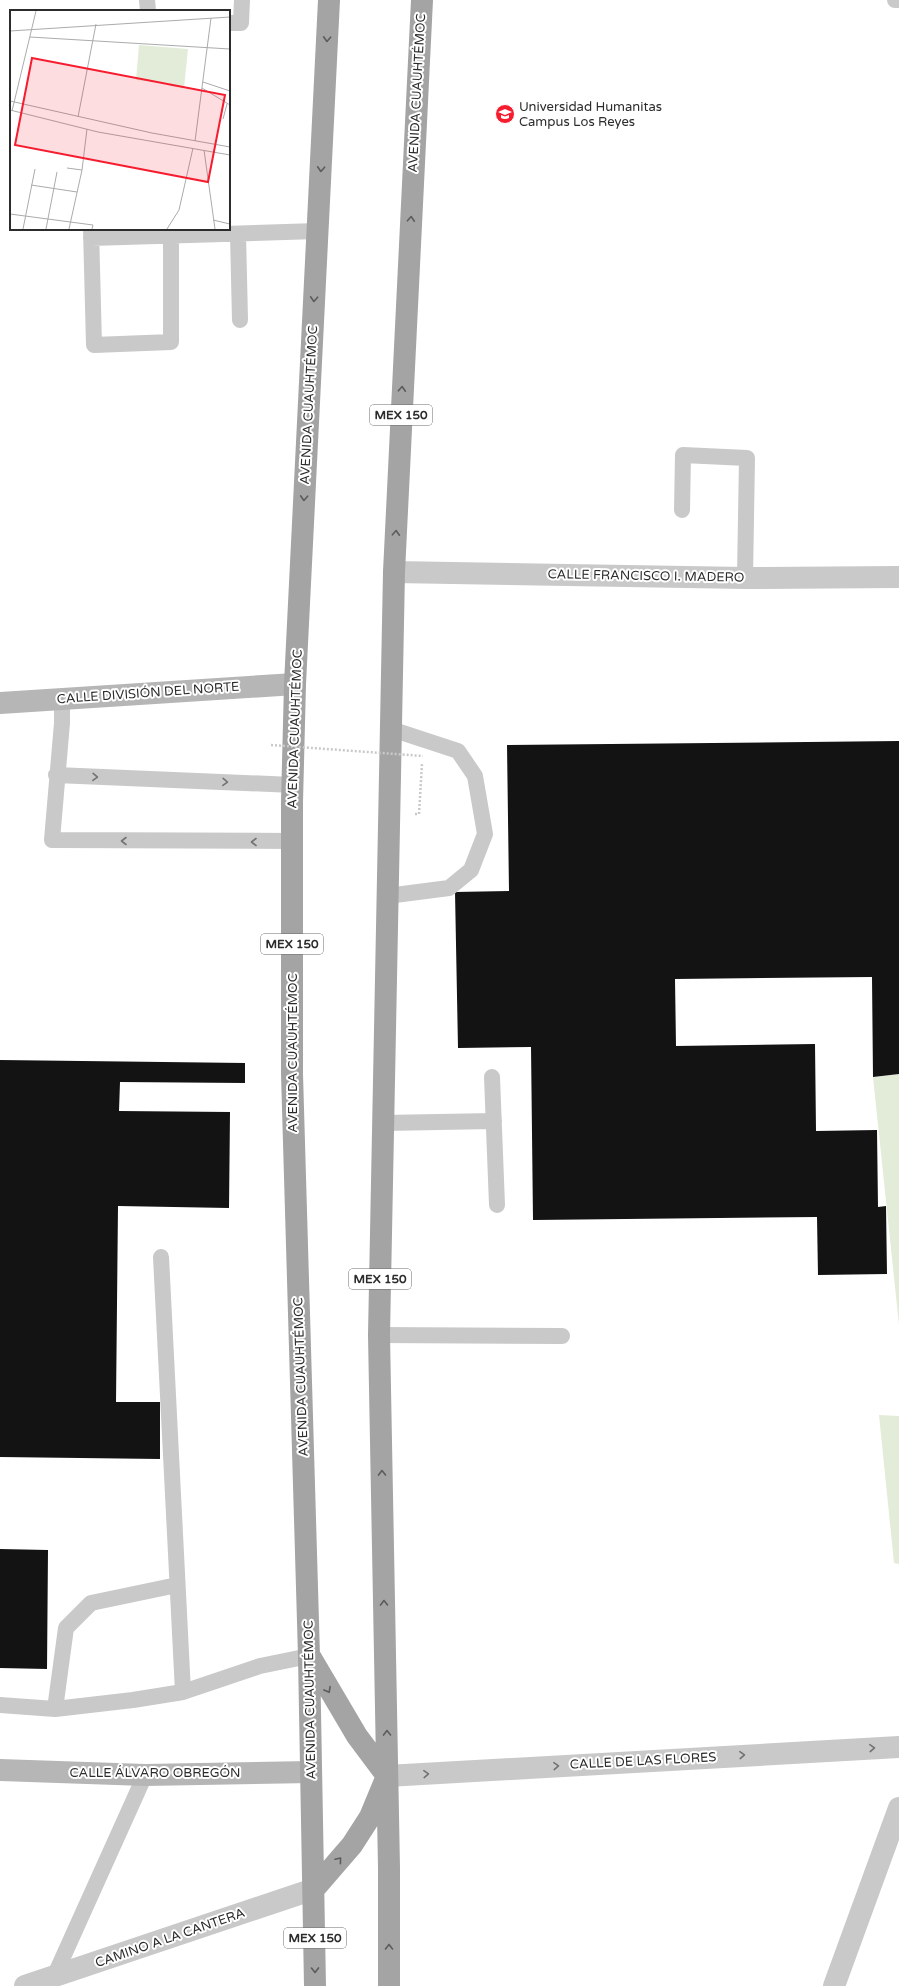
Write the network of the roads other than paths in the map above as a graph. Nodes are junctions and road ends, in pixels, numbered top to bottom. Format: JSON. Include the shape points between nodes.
{"nodes":[{"id":1,"x":147,"y":0,"type":"edge"},
{"id":2,"x":242,"y":0,"type":"edge"},
{"id":3,"x":329,"y":0,"type":"edge"},
{"id":4,"x":422,"y":0,"type":"edge"},
{"id":5,"x":895,"y":0,"type":"edge"},
{"id":6,"x":899,"y":0,"type":"edge"},
{"id":7,"x":148,"y":10,"type":"edge"},
{"id":8,"x":230,"y":23,"type":"edge"},
{"id":9,"x":317,"y":231,"type":"junction"},
{"id":10,"x":91,"y":234,"type":"edge"},
{"id":11,"x":238,"y":234,"type":"junction"},
{"id":12,"x":171,"y":236,"type":"junction"},
{"id":13,"x":240,"y":320,"type":"dead end"},
{"id":14,"x":682,"y":510,"type":"dead end"},
{"id":15,"x":394,"y":572,"type":"junction"},
{"id":16,"x":899,"y":576,"type":"edge"},
{"id":17,"x":745,"y":578,"type":"junction"},
{"id":18,"x":295,"y":684,"type":"junction"},
{"id":19,"x":62,"y":699,"type":"junction"},
{"id":20,"x":0,"y":703,"type":"edge"},
{"id":21,"x":391,"y":729,"type":"junction"},
{"id":22,"x":56,"y":775,"type":"junction"},
{"id":23,"x":293,"y":785,"type":"junction"},
{"id":24,"x":293,"y":841,"type":"junction"},
{"id":25,"x":387,"y":896,"type":"junction"},
{"id":26,"x":492,"y":1077,"type":"dead end"},
{"id":27,"x":494,"y":1121,"type":"junction"},
{"id":28,"x":383,"y":1123,"type":"junction"},
{"id":29,"x":497,"y":1205,"type":"dead end"},
{"id":30,"x":161,"y":1257,"type":"dead end"},
{"id":31,"x":379,"y":1335,"type":"junction"},
{"id":32,"x":562,"y":1336,"type":"dead end"},
{"id":33,"x":177,"y":1585,"type":"junction"},
{"id":34,"x":309,"y":1656,"type":"junction"},
{"id":35,"x":182,"y":1692,"type":"junction"},
{"id":36,"x":0,"y":1706,"type":"edge"},
{"id":37,"x":55,"y":1709,"type":"junction"},
{"id":38,"x":899,"y":1746,"type":"edge"},
{"id":39,"x":0,"y":1770,"type":"edge"},
{"id":40,"x":311,"y":1772,"type":"junction"},
{"id":41,"x":145,"y":1775,"type":"junction"},
{"id":42,"x":387,"y":1776,"type":"junction"},
{"id":43,"x":899,"y":1808,"type":"edge"},
{"id":44,"x":314,"y":1890,"type":"junction"},
{"id":45,"x":54,"y":1977,"type":"junction"},
{"id":46,"x":25,"y":1986,"type":"edge"},
{"id":47,"x":315,"y":1986,"type":"edge"},
{"id":48,"x":389,"y":1986,"type":"edge"},
{"id":49,"x":834,"y":1986,"type":"edge"}],
"edges":[{"from":1,"to":7,"type":"lane"},
{"from":2,"to":8,"type":"lane","via":[[241,23]]},
{"from":3,"to":9,"type":"main road","name":"AVENIDA CUAUHTÉMOC","number":"MEX 150","one_way":true},
{"from":15,"to":4,"type":"main road","name":"AVENIDA CUAUHTÉMOC","number":"MEX 150","one_way":true},
{"from":5,"to":6,"type":"lane"},
{"from":9,"to":11,"type":"lane"},
{"from":9,"to":18,"type":"main road","name":"AVENIDA CUAUHTÉMOC","number":"MEX 150","one_way":true},
{"from":10,"to":12,"type":"lane"},
{"from":10,"to":12,"type":"lane","via":[[94,345],[171,342]]},
{"from":11,"to":12,"type":"lane"},
{"from":11,"to":13,"type":"lane"},
{"from":14,"to":17,"type":"lane","via":[[683,455],[747,458]]},
{"from":15,"to":17,"type":"street","name":"CALLE FRANCISCO I. MADERO"},
{"from":15,"to":21,"type":"main road","name":"AVENIDA CUAUHTÉMOC","number":"MEX 150"},
{"from":16,"to":17,"type":"street","name":"CALLE FRANCISCO I. MADERO"},
{"from":18,"to":19,"type":"street","name":"CALLE DIVISIÓN DEL NORTE"},
{"from":18,"to":23,"type":"main road","name":"AVENIDA CUAUHTÉMOC","number":"MEX 150"},
{"from":19,"to":20,"type":"street","name":"CALLE DIVISIÓN DEL NORTE"},
{"from":19,"to":22,"type":"lane"},
{"from":21,"to":25,"type":"main road","name":"AVENIDA CUAUHTÉMOC","number":"MEX 150"},
{"from":21,"to":25,"type":"lane","via":[[458,751],[475,776],[485,834],[471,870],[449,888]]},
{"from":22,"to":23,"type":"lane","one_way":true},
{"from":24,"to":22,"type":"lane","one_way":true,"via":[[52,840]]},
{"from":23,"to":24,"type":"main road","name":"AVENIDA CUAUHTÉMOC","number":"MEX 150"},
{"from":24,"to":34,"type":"main road","name":"AVENIDA CUAUHTÉMOC","number":"MEX 150","via":[[292,1074]]},
{"from":25,"to":28,"type":"main road","name":"AVENIDA CUAUHTÉMOC","number":"MEX 150"},
{"from":26,"to":27,"type":"lane"},
{"from":27,"to":28,"type":"lane"},
{"from":27,"to":29,"type":"lane"},
{"from":28,"to":31,"type":"main road","name":"AVENIDA CUAUHTÉMOC","number":"MEX 150"},
{"from":30,"to":33,"type":"lane"},
{"from":31,"to":32,"type":"lane"},
{"from":42,"to":31,"type":"main road","name":"AVENIDA CUAUHTÉMOC","number":"MEX 150","one_way":true},
{"from":33,"to":35,"type":"lane"},
{"from":33,"to":37,"type":"lane","via":[[91,1603],[66,1628]]},
{"from":34,"to":35,"type":"lane","via":[[260,1666]]},
{"from":34,"to":40,"type":"main road","name":"AVENIDA CUAUHTÉMOC","number":"MEX 150"},
{"from":34,"to":42,"type":"main road","one_way":true,"via":[[357,1736]]},
{"from":35,"to":37,"type":"lane"},
{"from":36,"to":37,"type":"lane"},
{"from":42,"to":38,"type":"street","name":"CALLE DE LAS FLORES","one_way":true},
{"from":39,"to":41,"type":"street","name":"CALLE ÁLVARO OBREGÓN"},
{"from":40,"to":41,"type":"street","name":"CALLE ÁLVARO OBREGÓN"},
{"from":40,"to":44,"type":"main road","name":"AVENIDA CUAUHTÉMOC","number":"MEX 150"},
{"from":41,"to":45,"type":"lane"},
{"from":44,"to":42,"type":"main road","one_way":true,"via":[[352,1845],[370,1817]]},
{"from":48,"to":42,"type":"main road","name":"AVENIDA CUAUHTÉMOC","number":"MEX 150","one_way":true},
{"from":43,"to":49,"type":"street"},
{"from":44,"to":45,"type":"street","name":"CAMINO A LA CANTERA"},
{"from":44,"to":47,"type":"main road","name":"AVENIDA CUAUHTÉMOC","number":"MEX 150","one_way":true},
{"from":45,"to":46,"type":"street","name":"CAMINO A LA CANTERA"}]}
